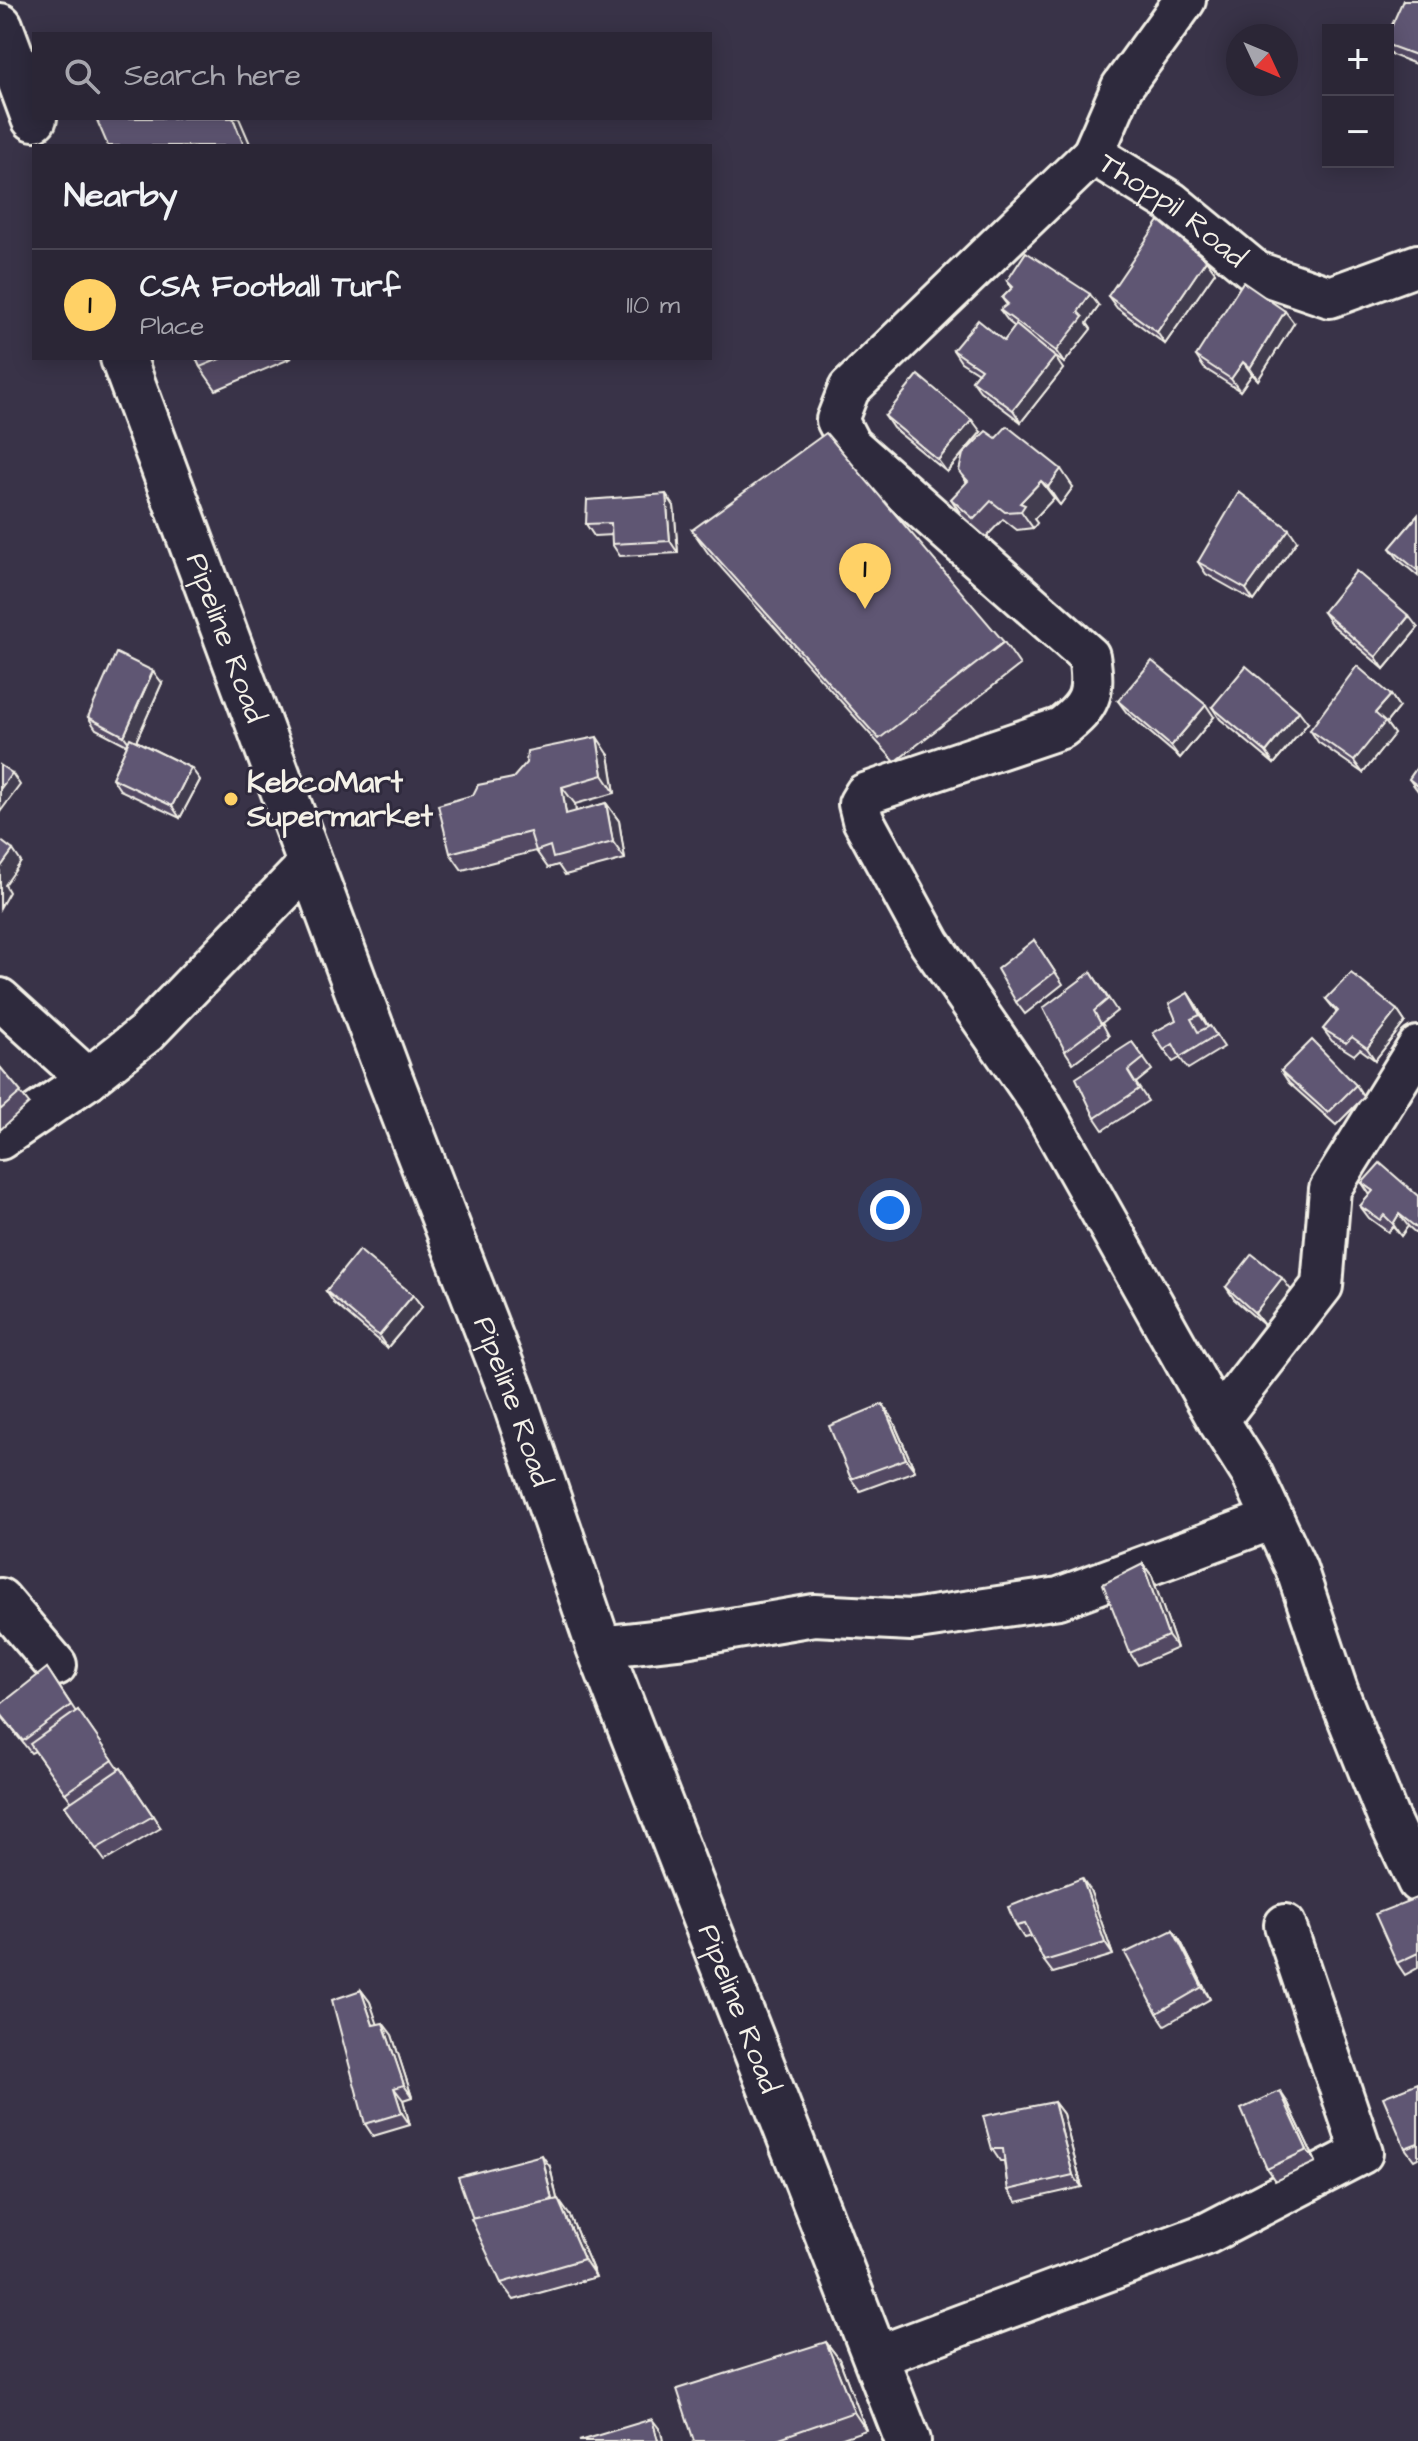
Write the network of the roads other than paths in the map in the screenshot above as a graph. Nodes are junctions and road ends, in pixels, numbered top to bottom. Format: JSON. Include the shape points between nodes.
{"nodes":[{"id":1,"x":1185,"y":0,"type":"edge"},
{"id":2,"x":0,"y":26,"type":"edge"},
{"id":3,"x":32,"y":113,"type":"edge"},
{"id":4,"x":35,"y":120,"type":"edge"},
{"id":5,"x":43,"y":144,"type":"edge"},
{"id":6,"x":1093,"y":154,"type":"junction"},
{"id":7,"x":1418,"y":265,"type":"edge"},
{"id":8,"x":124,"y":360,"type":"edge"},
{"id":9,"x":310,"y":863,"type":"junction"},
{"id":10,"x":0,"y":999,"type":"edge"},
{"id":11,"x":1418,"y":1047,"type":"edge"},
{"id":12,"x":88,"y":1079,"type":"junction"},
{"id":13,"x":0,"y":1139,"type":"edge"},
{"id":14,"x":1218,"y":1420,"type":"junction"},
{"id":15,"x":1273,"y":1519,"type":"junction"},
{"id":16,"x":0,"y":1599,"type":"edge"},
{"id":17,"x":599,"y":1647,"type":"junction"},
{"id":18,"x":56,"y":1665,"type":"dead end"},
{"id":19,"x":1418,"y":1882,"type":"edge"},
{"id":20,"x":1285,"y":1925,"type":"dead end"},
{"id":21,"x":876,"y":2357,"type":"junction"},
{"id":22,"x":908,"y":2441,"type":"edge"}],
"edges":[{"from":1,"to":6,"type":"street","name":"Thoppil Road","via":[[1122,87]]},
{"from":2,"to":3,"type":"street"},
{"from":4,"to":5,"type":"street"},
{"from":6,"to":7,"type":"street","name":"Thoppil Road","via":[[1171,202],[1256,272],[1330,297]]},
{"from":6,"to":14,"type":"street","via":[[849,389],[837,420],[850,445],[1089,656],[1094,685],[1080,713],[1061,728],[865,794],[859,804],[930,943],[1039,1101]]},
{"from":8,"to":9,"type":"street","name":"Pipeline Road"},
{"from":9,"to":12,"type":"street","via":[[146,1033]]},
{"from":9,"to":17,"type":"street","name":"Pipeline Road","via":[[513,1396]]},
{"from":10,"to":12,"type":"street"},
{"from":11,"to":14,"type":"street","via":[[1330,1189],[1322,1286]]},
{"from":12,"to":13,"type":"street"},
{"from":14,"to":15,"type":"street"},
{"from":15,"to":17,"type":"street","via":[[1059,1598],[911,1620],[814,1615]]},
{"from":15,"to":19,"type":"street"},
{"from":16,"to":18,"type":"street"},
{"from":17,"to":21,"type":"street","name":"Pipeline Road"},
{"from":20,"to":21,"type":"street","via":[[1362,2153],[1206,2234]]},
{"from":21,"to":22,"type":"street","name":"Pipeline Road"}]}
